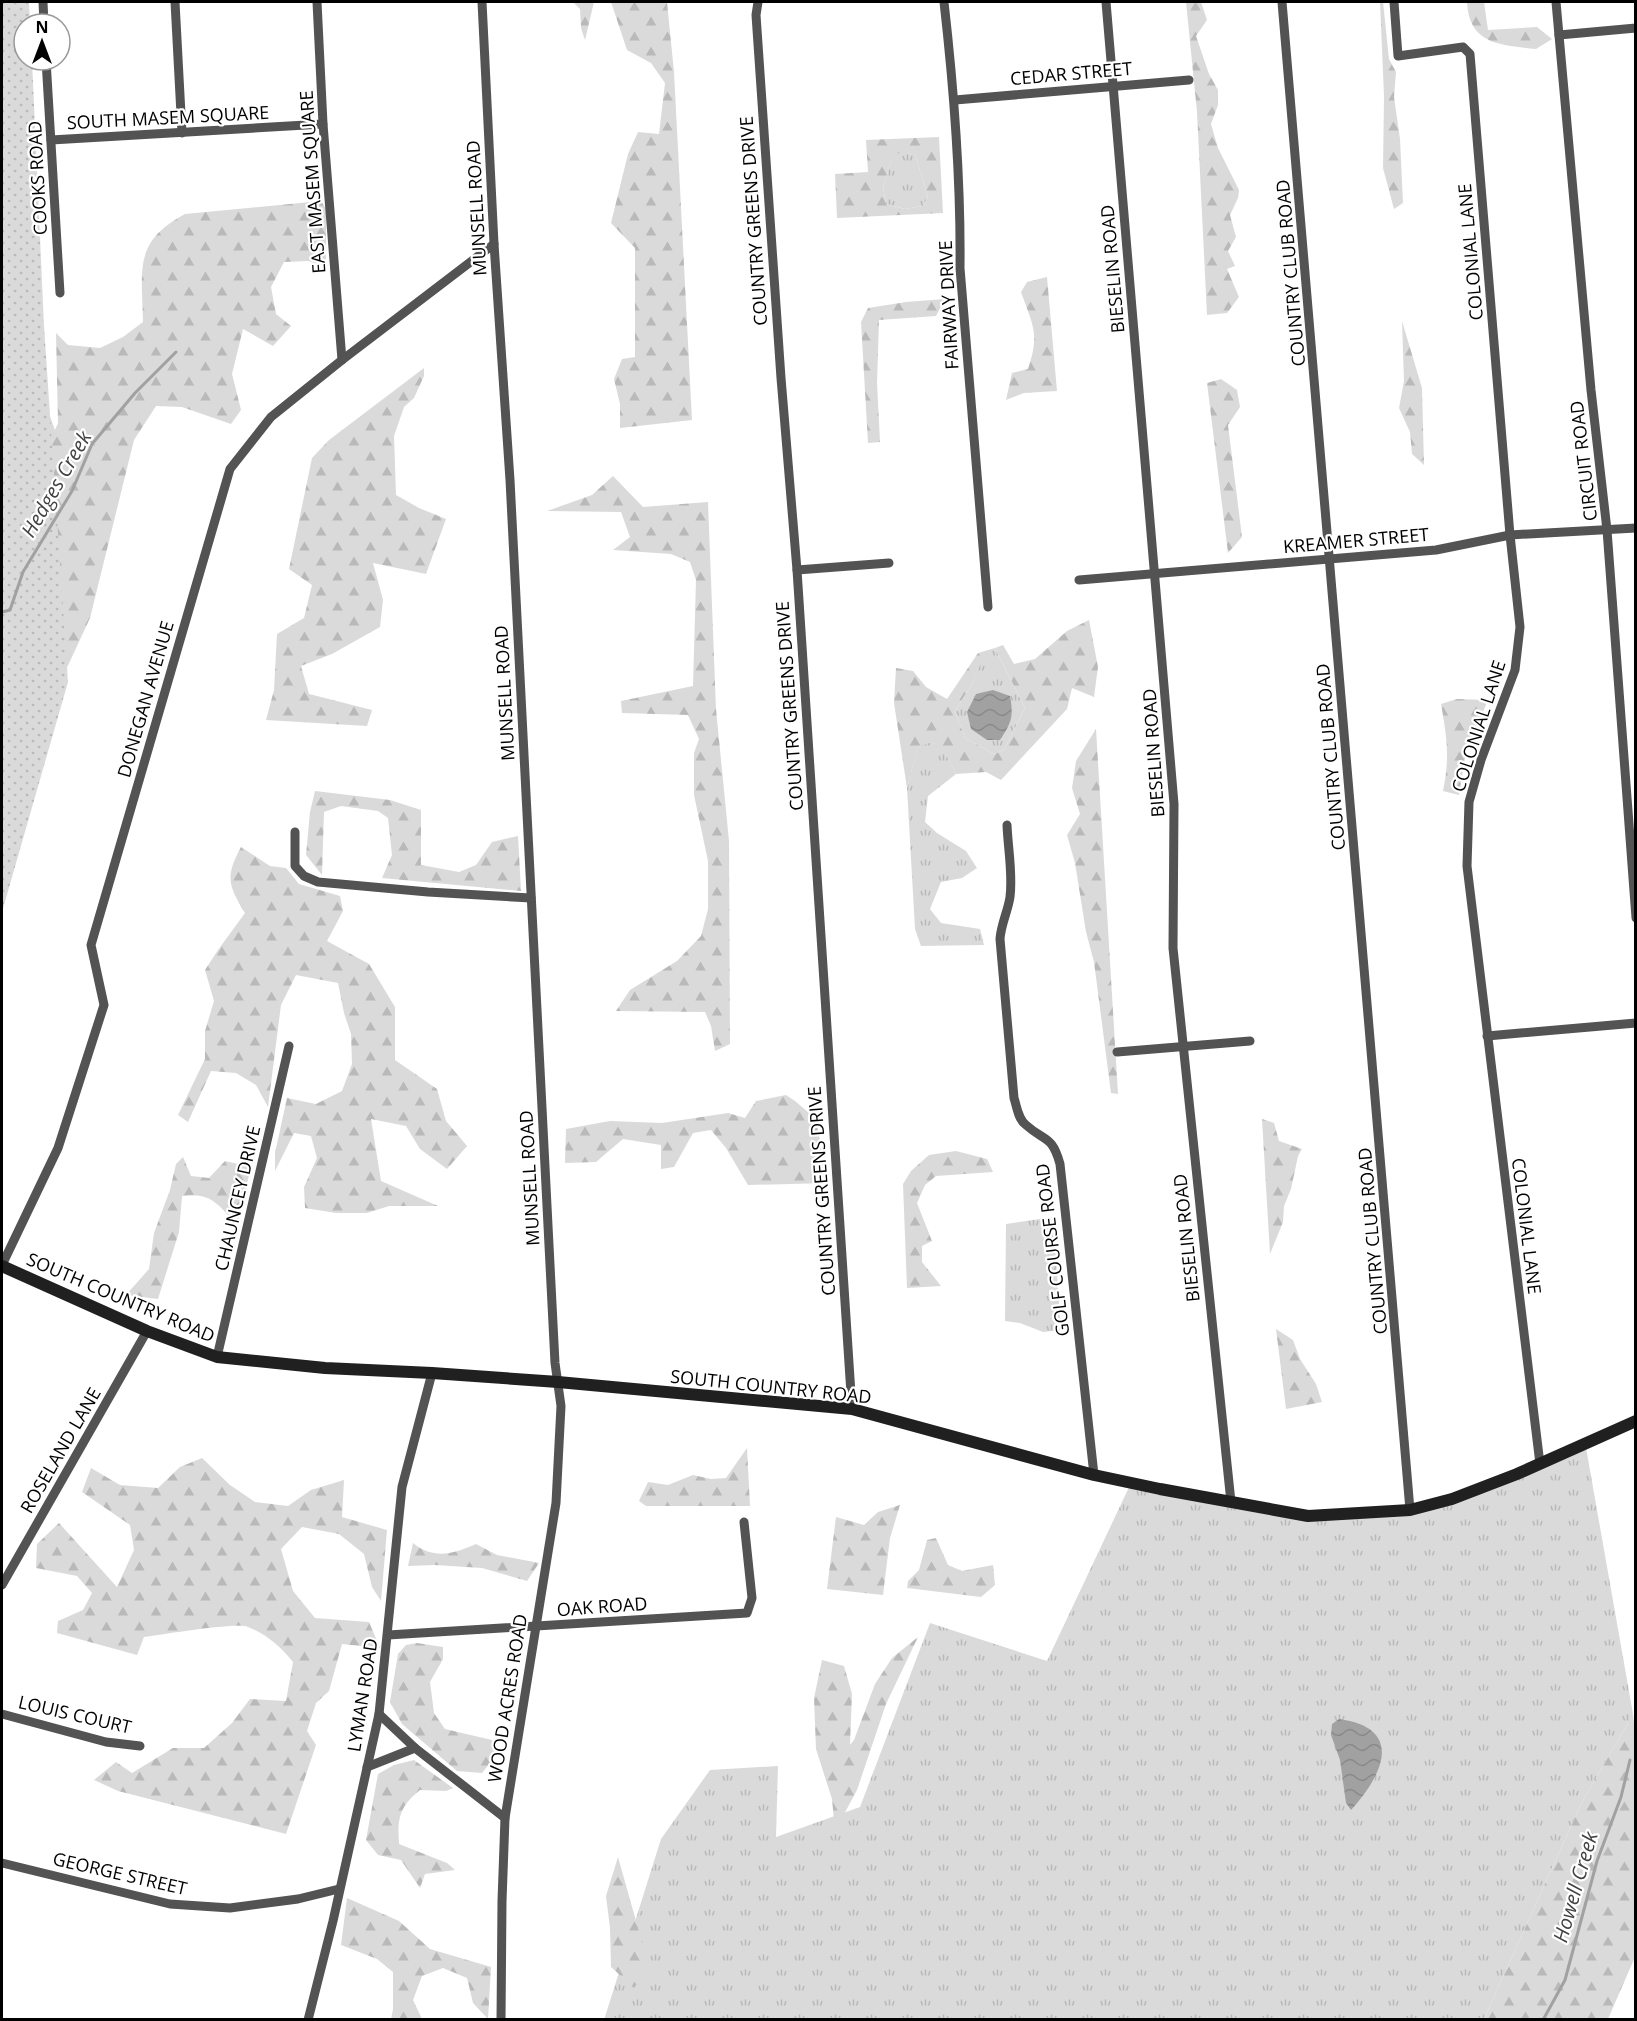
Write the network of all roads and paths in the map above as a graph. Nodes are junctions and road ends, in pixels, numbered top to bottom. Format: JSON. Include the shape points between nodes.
{"nodes":[{"id":1,"x":175,"y":2,"type":"edge"},
{"id":2,"x":317,"y":2,"type":"edge"},
{"id":3,"x":482,"y":2,"type":"edge"},
{"id":4,"x":758,"y":2,"type":"edge"},
{"id":5,"x":944,"y":2,"type":"edge"},
{"id":6,"x":1106,"y":2,"type":"edge"},
{"id":7,"x":1282,"y":2,"type":"edge"},
{"id":8,"x":1394,"y":2,"type":"edge"},
{"id":9,"x":1556,"y":2,"type":"edge"},
{"id":10,"x":1635,"y":28,"type":"edge"},
{"id":11,"x":1559,"y":35,"type":"junction"},
{"id":12,"x":47,"y":72,"type":"edge"},
{"id":13,"x":1189,"y":80,"type":"dead end"},
{"id":14,"x":1113,"y":87,"type":"junction"},
{"id":15,"x":955,"y":100,"type":"junction"},
{"id":16,"x":323,"y":124,"type":"junction"},
{"id":17,"x":182,"y":133,"type":"junction"},
{"id":18,"x":51,"y":140,"type":"junction"},
{"id":19,"x":494,"y":244,"type":"junction"},
{"id":20,"x":60,"y":293,"type":"dead end"},
{"id":21,"x":342,"y":360,"type":"junction"},
{"id":22,"x":1635,"y":528,"type":"edge"},
{"id":23,"x":1607,"y":530,"type":"junction"},
{"id":24,"x":1510,"y":536,"type":"junction"},
{"id":25,"x":1329,"y":559,"type":"junction"},
{"id":26,"x":889,"y":563,"type":"dead end"},
{"id":27,"x":797,"y":570,"type":"junction"},
{"id":28,"x":1155,"y":574,"type":"junction"},
{"id":29,"x":1078,"y":580,"type":"dead end"},
{"id":30,"x":987,"y":607,"type":"dead end"},
{"id":31,"x":1007,"y":825,"type":"dead end"},
{"id":32,"x":295,"y":832,"type":"dead end"},
{"id":33,"x":531,"y":898,"type":"junction"},
{"id":34,"x":1635,"y":918,"type":"edge"},
{"id":35,"x":1635,"y":1023,"type":"edge"},
{"id":36,"x":1487,"y":1036,"type":"junction"},
{"id":37,"x":1250,"y":1041,"type":"dead end"},
{"id":38,"x":289,"y":1046,"type":"dead end"},
{"id":39,"x":1182,"y":1046,"type":"junction"},
{"id":40,"x":1118,"y":1052,"type":"dead end"},
{"id":41,"x":2,"y":1266,"type":"edge"},
{"id":42,"x":147,"y":1331,"type":"junction"},
{"id":43,"x":217,"y":1357,"type":"junction"},
{"id":44,"x":432,"y":1373,"type":"junction"},
{"id":45,"x":558,"y":1382,"type":"junction"},
{"id":46,"x":852,"y":1409,"type":"junction"},
{"id":47,"x":1635,"y":1421,"type":"edge"},
{"id":48,"x":1540,"y":1464,"type":"junction"},
{"id":49,"x":1094,"y":1475,"type":"junction"},
{"id":50,"x":1231,"y":1502,"type":"junction"},
{"id":51,"x":1410,"y":1510,"type":"junction"},
{"id":52,"x":744,"y":1522,"type":"dead end"},
{"id":53,"x":2,"y":1585,"type":"edge"},
{"id":54,"x":535,"y":1627,"type":"junction"},
{"id":55,"x":388,"y":1635,"type":"junction"},
{"id":56,"x":2,"y":1714,"type":"edge"},
{"id":57,"x":379,"y":1714,"type":"junction"},
{"id":58,"x":140,"y":1746,"type":"dead end"},
{"id":59,"x":415,"y":1748,"type":"junction"},
{"id":60,"x":367,"y":1767,"type":"junction"},
{"id":61,"x":505,"y":1818,"type":"junction"},
{"id":62,"x":2,"y":1863,"type":"edge"},
{"id":63,"x":339,"y":1889,"type":"junction"},
{"id":64,"x":308,"y":2019,"type":"edge"},
{"id":65,"x":501,"y":2019,"type":"edge"}],
"edges":[{"from":1,"to":17,"type":"street"},
{"from":2,"to":16,"type":"street","name":"EAST MASEM SQUARE"},
{"from":3,"to":19,"type":"street","name":"MUNSELL ROAD"},
{"from":4,"to":27,"type":"street","name":"COUNTRY GREENS DRIVE"},
{"from":5,"to":15,"type":"street","name":"FAIRWAY DRIVE"},
{"from":6,"to":14,"type":"street","name":"BIESELIN ROAD"},
{"from":7,"to":25,"type":"street","name":"COUNTRY CLUB ROAD"},
{"from":8,"to":24,"type":"street","name":"COLONIAL LANE","via":[[1398,56],[1463,47],[1470,54]]},
{"from":9,"to":11,"type":"street","name":"CIRCUIT ROAD"},
{"from":10,"to":11,"type":"street"},
{"from":11,"to":23,"type":"street","name":"CIRCUIT ROAD"},
{"from":12,"to":18,"type":"street","name":"COOKS ROAD"},
{"from":13,"to":14,"type":"street","name":"CEDAR STREET"},
{"from":14,"to":15,"type":"street","name":"CEDAR STREET"},
{"from":14,"to":28,"type":"street","name":"BIESELIN ROAD"},
{"from":15,"to":30,"type":"street","name":"FAIRWAY DRIVE","via":[[960,268]]},
{"from":16,"to":17,"type":"street","name":"SOUTH MASEM SQUARE"},
{"from":16,"to":21,"type":"street","name":"EAST MASEM SQUARE"},
{"from":17,"to":18,"type":"street","name":"SOUTH MASEM SQUARE"},
{"from":18,"to":20,"type":"street","name":"COOKS ROAD"},
{"from":19,"to":21,"type":"street","name":"DONEGAN AVENUE"},
{"from":19,"to":33,"type":"street","name":"MUNSELL ROAD"},
{"from":21,"to":41,"type":"street","name":"DONEGAN AVENUE","via":[[271,417],[230,469],[91,945],[104,1005],[58,1148]]},
{"from":22,"to":23,"type":"street","name":"KREAMER STREET"},
{"from":23,"to":24,"type":"street","name":"KREAMER STREET"},
{"from":23,"to":34,"type":"street","name":"CIRCUIT ROAD"},
{"from":24,"to":25,"type":"street","name":"KREAMER STREET","via":[[1436,550]]},
{"from":24,"to":36,"type":"street","name":"COLONIAL LANE","via":[[1520,627],[1518,652],[1474,782],[1467,823],[1467,866]]},
{"from":25,"to":28,"type":"street","name":"KREAMER STREET"},
{"from":25,"to":51,"type":"street","name":"COUNTRY CLUB ROAD"},
{"from":26,"to":27,"type":"street"},
{"from":27,"to":46,"type":"street","name":"COUNTRY GREENS DRIVE"},
{"from":28,"to":29,"type":"street","name":"KREAMER STREET"},
{"from":28,"to":39,"type":"street","name":"BIESELIN ROAD","via":[[1174,804],[1173,948]]},
{"from":31,"to":49,"type":"street","name":"GOLF COURSE ROAD","via":[[1010,891],[1000,939],[1014,1098],[1024,1124],[1056,1148],[1060,1164]]},
{"from":32,"to":33,"type":"street","via":[[295,866],[304,876],[318,882]]},
{"from":33,"to":45,"type":"street","name":"MUNSELL ROAD"},
{"from":35,"to":36,"type":"street"},
{"from":36,"to":48,"type":"street","name":"COLONIAL LANE"},
{"from":37,"to":39,"type":"street"},
{"from":38,"to":43,"type":"street","name":"CHAUNCEY DRIVE"},
{"from":39,"to":40,"type":"street"},
{"from":39,"to":50,"type":"street","name":"BIESELIN ROAD"},
{"from":41,"to":42,"type":"main road","name":"SOUTH COUNTRY ROAD"},
{"from":42,"to":43,"type":"main road","name":"SOUTH COUNTRY ROAD"},
{"from":42,"to":53,"type":"street","name":"ROSELAND LANE"},
{"from":43,"to":44,"type":"main road","name":"SOUTH COUNTRY ROAD"},
{"from":44,"to":45,"type":"main road","name":"SOUTH COUNTRY ROAD"},
{"from":44,"to":55,"type":"street","name":"LYMAN ROAD","via":[[402,1487]]},
{"from":45,"to":46,"type":"main road","name":"SOUTH COUNTRY ROAD"},
{"from":45,"to":54,"type":"street","name":"WOOD ACRES ROAD","via":[[561,1406],[556,1503]]},
{"from":46,"to":49,"type":"main road","name":"SOUTH COUNTRY ROAD"},
{"from":47,"to":48,"type":"main road","name":"SOUTH COUNTRY ROAD"},
{"from":48,"to":51,"type":"main road","name":"SOUTH COUNTRY ROAD","via":[[1452,1499]]},
{"from":49,"to":50,"type":"main road","name":"SOUTH COUNTRY ROAD"},
{"from":50,"to":51,"type":"main road","name":"SOUTH COUNTRY ROAD","via":[[1308,1516]]},
{"from":52,"to":54,"type":"street","name":"OAK ROAD","via":[[752,1598],[747,1613]]},
{"from":54,"to":55,"type":"street","name":"OAK ROAD"},
{"from":54,"to":61,"type":"street","name":"WOOD ACRES ROAD"},
{"from":55,"to":57,"type":"street","name":"LYMAN ROAD"},
{"from":56,"to":58,"type":"street","name":"LOUIS COURT","via":[[106,1742]]},
{"from":57,"to":59,"type":"street"},
{"from":57,"to":60,"type":"street","name":"LYMAN ROAD"},
{"from":59,"to":60,"type":"street"},
{"from":59,"to":61,"type":"street"},
{"from":60,"to":63,"type":"street","name":"LYMAN ROAD"},
{"from":61,"to":65,"type":"street","name":"WOOD ACRES ROAD"},
{"from":62,"to":63,"type":"street","name":"GEORGE STREET","via":[[170,1904],[230,1908]]},
{"from":63,"to":64,"type":"street","name":"LYMAN ROAD"}]}
